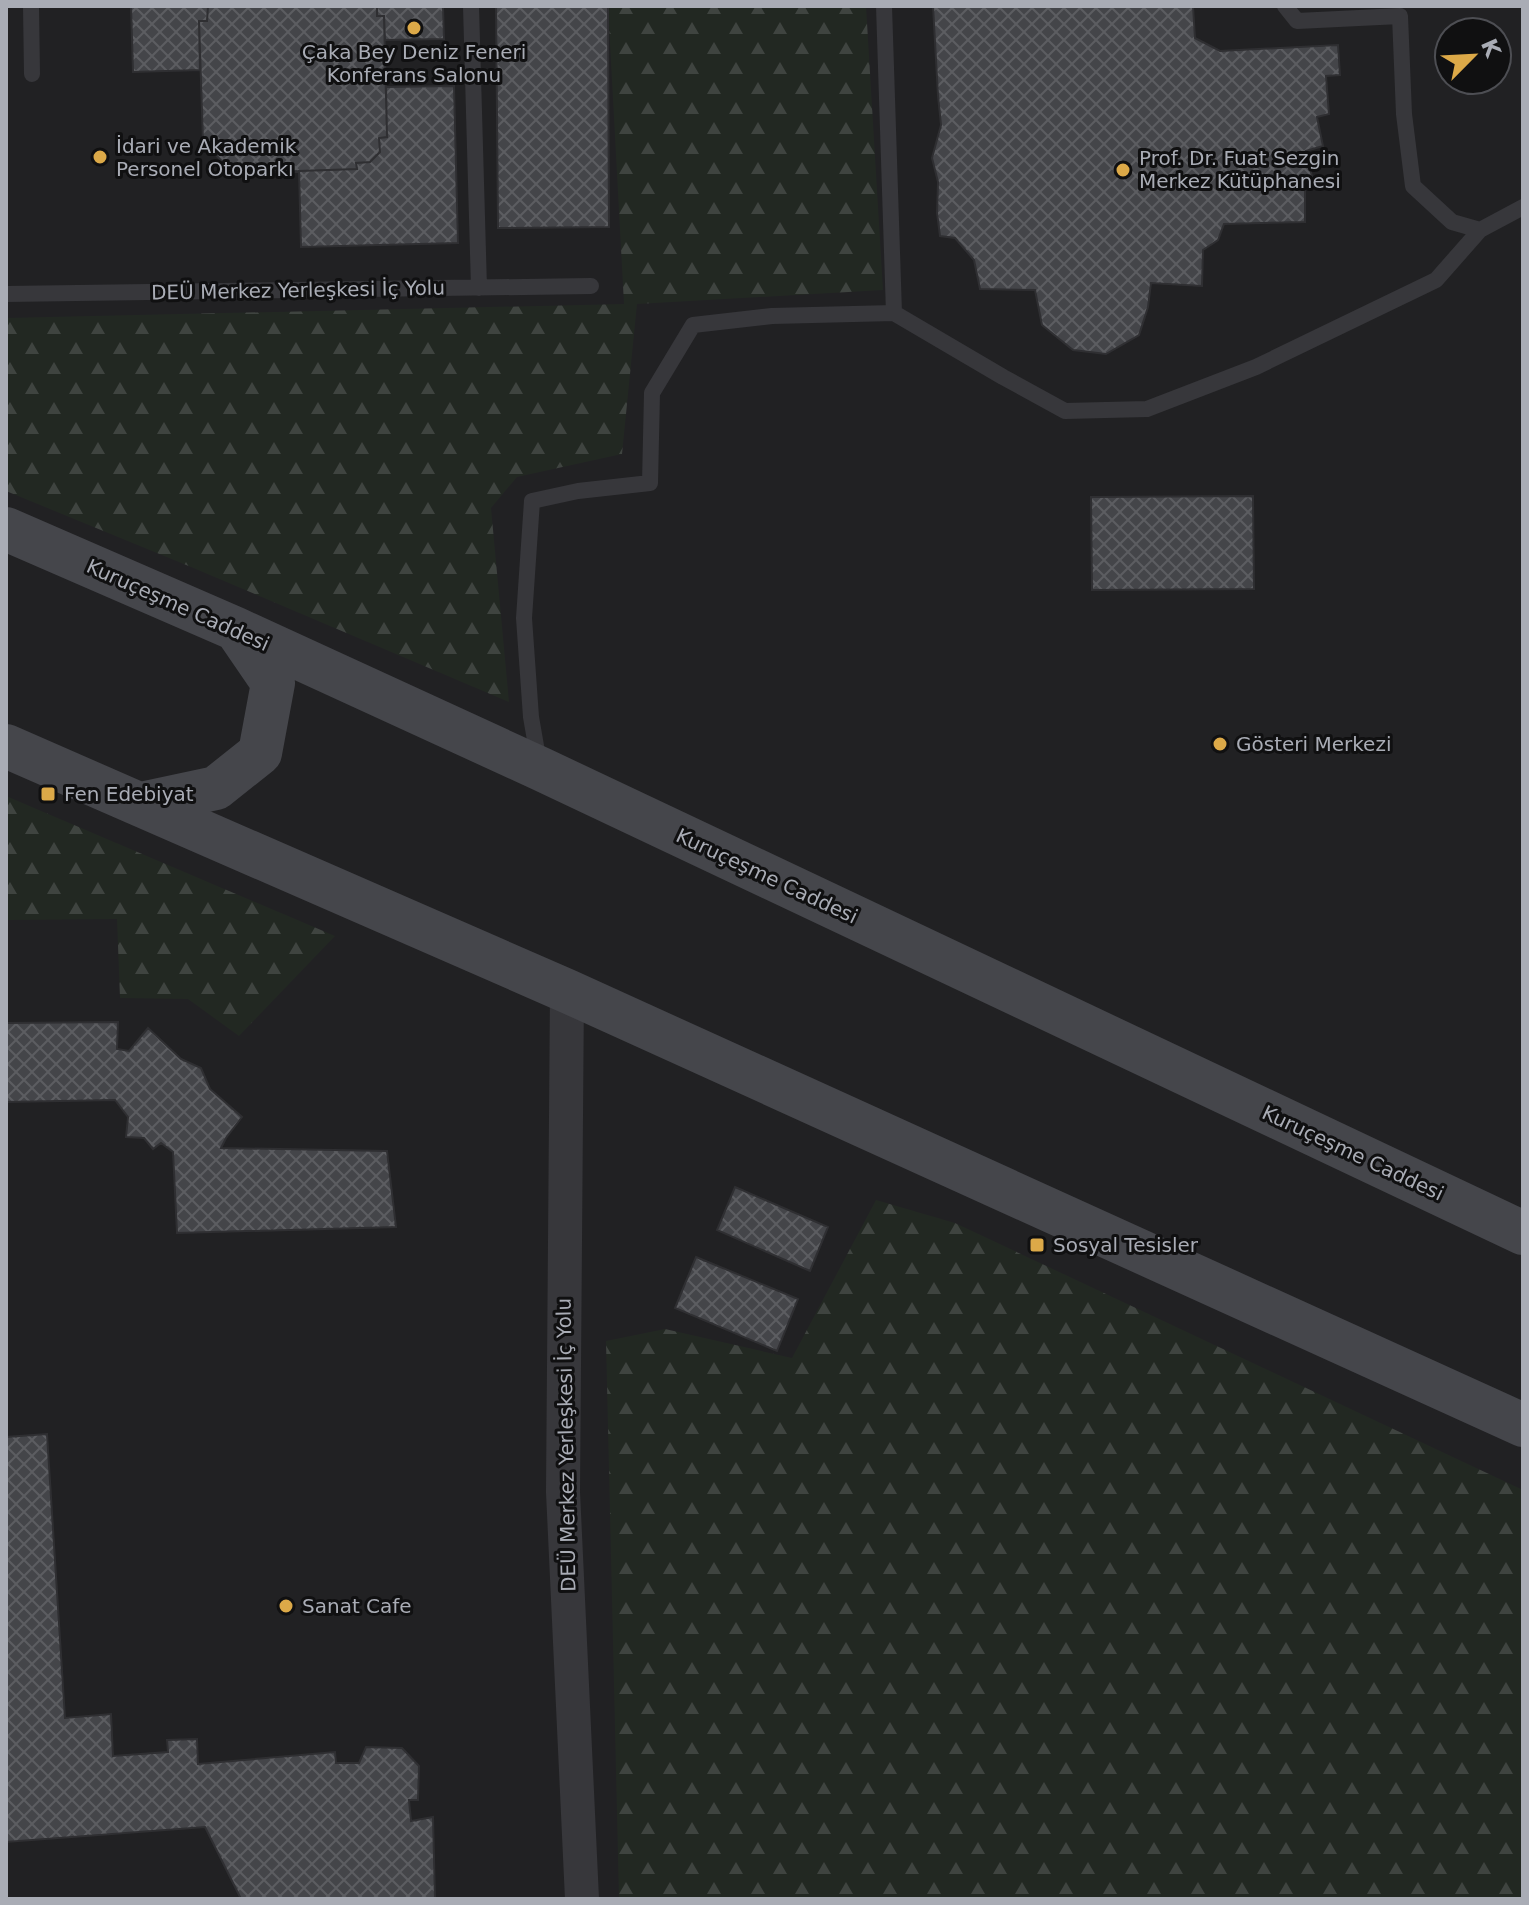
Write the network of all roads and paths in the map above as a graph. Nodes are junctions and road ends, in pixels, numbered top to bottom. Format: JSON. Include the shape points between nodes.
{"nodes":[{"id":1,"x":31,"y":6,"type":"edge"},
{"id":2,"x":471,"y":6,"type":"edge"},
{"id":3,"x":884,"y":6,"type":"edge"},
{"id":4,"x":1285,"y":6,"type":"edge"},
{"id":5,"x":32,"y":74,"type":"dead end"},
{"id":6,"x":1523,"y":207,"type":"edge"},
{"id":7,"x":1480,"y":230,"type":"junction"},
{"id":8,"x":591,"y":286,"type":"dead end"},
{"id":9,"x":479,"y":288,"type":"junction"},
{"id":10,"x":6,"y":294,"type":"edge"},
{"id":11,"x":894,"y":313,"type":"junction"},
{"id":12,"x":6,"y":529,"type":"edge"},
{"id":13,"x":236,"y":629,"type":"junction"},
{"id":14,"x":6,"y":746,"type":"edge"},
{"id":15,"x":541,"y":769,"type":"junction"},
{"id":16,"x":141,"y":804,"type":"junction"},
{"id":17,"x":567,"y":991,"type":"junction"},
{"id":18,"x":1523,"y":1233,"type":"edge"},
{"id":19,"x":1523,"y":1425,"type":"edge"},
{"id":20,"x":582,"y":1899,"type":"edge"}],
"edges":[{"from":1,"to":5,"type":"lane"},
{"from":2,"to":9,"type":"lane"},
{"from":3,"to":11,"type":"lane"},
{"from":4,"to":7,"type":"lane","via":[[1297,21],[1400,16],[1413,186],[1452,222]]},
{"from":6,"to":7,"type":"lane"},
{"from":7,"to":11,"type":"lane","via":[[1436,280],[1256,367],[1147,409],[1065,411]]},
{"from":8,"to":9,"type":"lane","name":"DEÜ Merkez Yerleşkesi İç Yolu"},
{"from":9,"to":10,"type":"lane","name":"DEÜ Merkez Yerleşkesi İç Yolu"},
{"from":11,"to":15,"type":"lane","via":[[772,316],[693,325],[652,393],[650,483],[532,501],[524,618],[531,717]]},
{"from":12,"to":13,"type":"street","name":"Kuruçeşme Caddesi"},
{"from":13,"to":15,"type":"street","name":"Kuruçeşme Caddesi"},
{"from":13,"to":16,"type":"street","via":[[273,683],[260,753],[216,788]]},
{"from":14,"to":16,"type":"street"},
{"from":15,"to":18,"type":"street","name":"Kuruçeşme Caddesi"},
{"from":16,"to":17,"type":"street"},
{"from":17,"to":19,"type":"street"},
{"from":17,"to":20,"type":"street","name":"DEÜ Merkez Yerleşkesi İç Yolu","via":[[563,1492]]}]}
